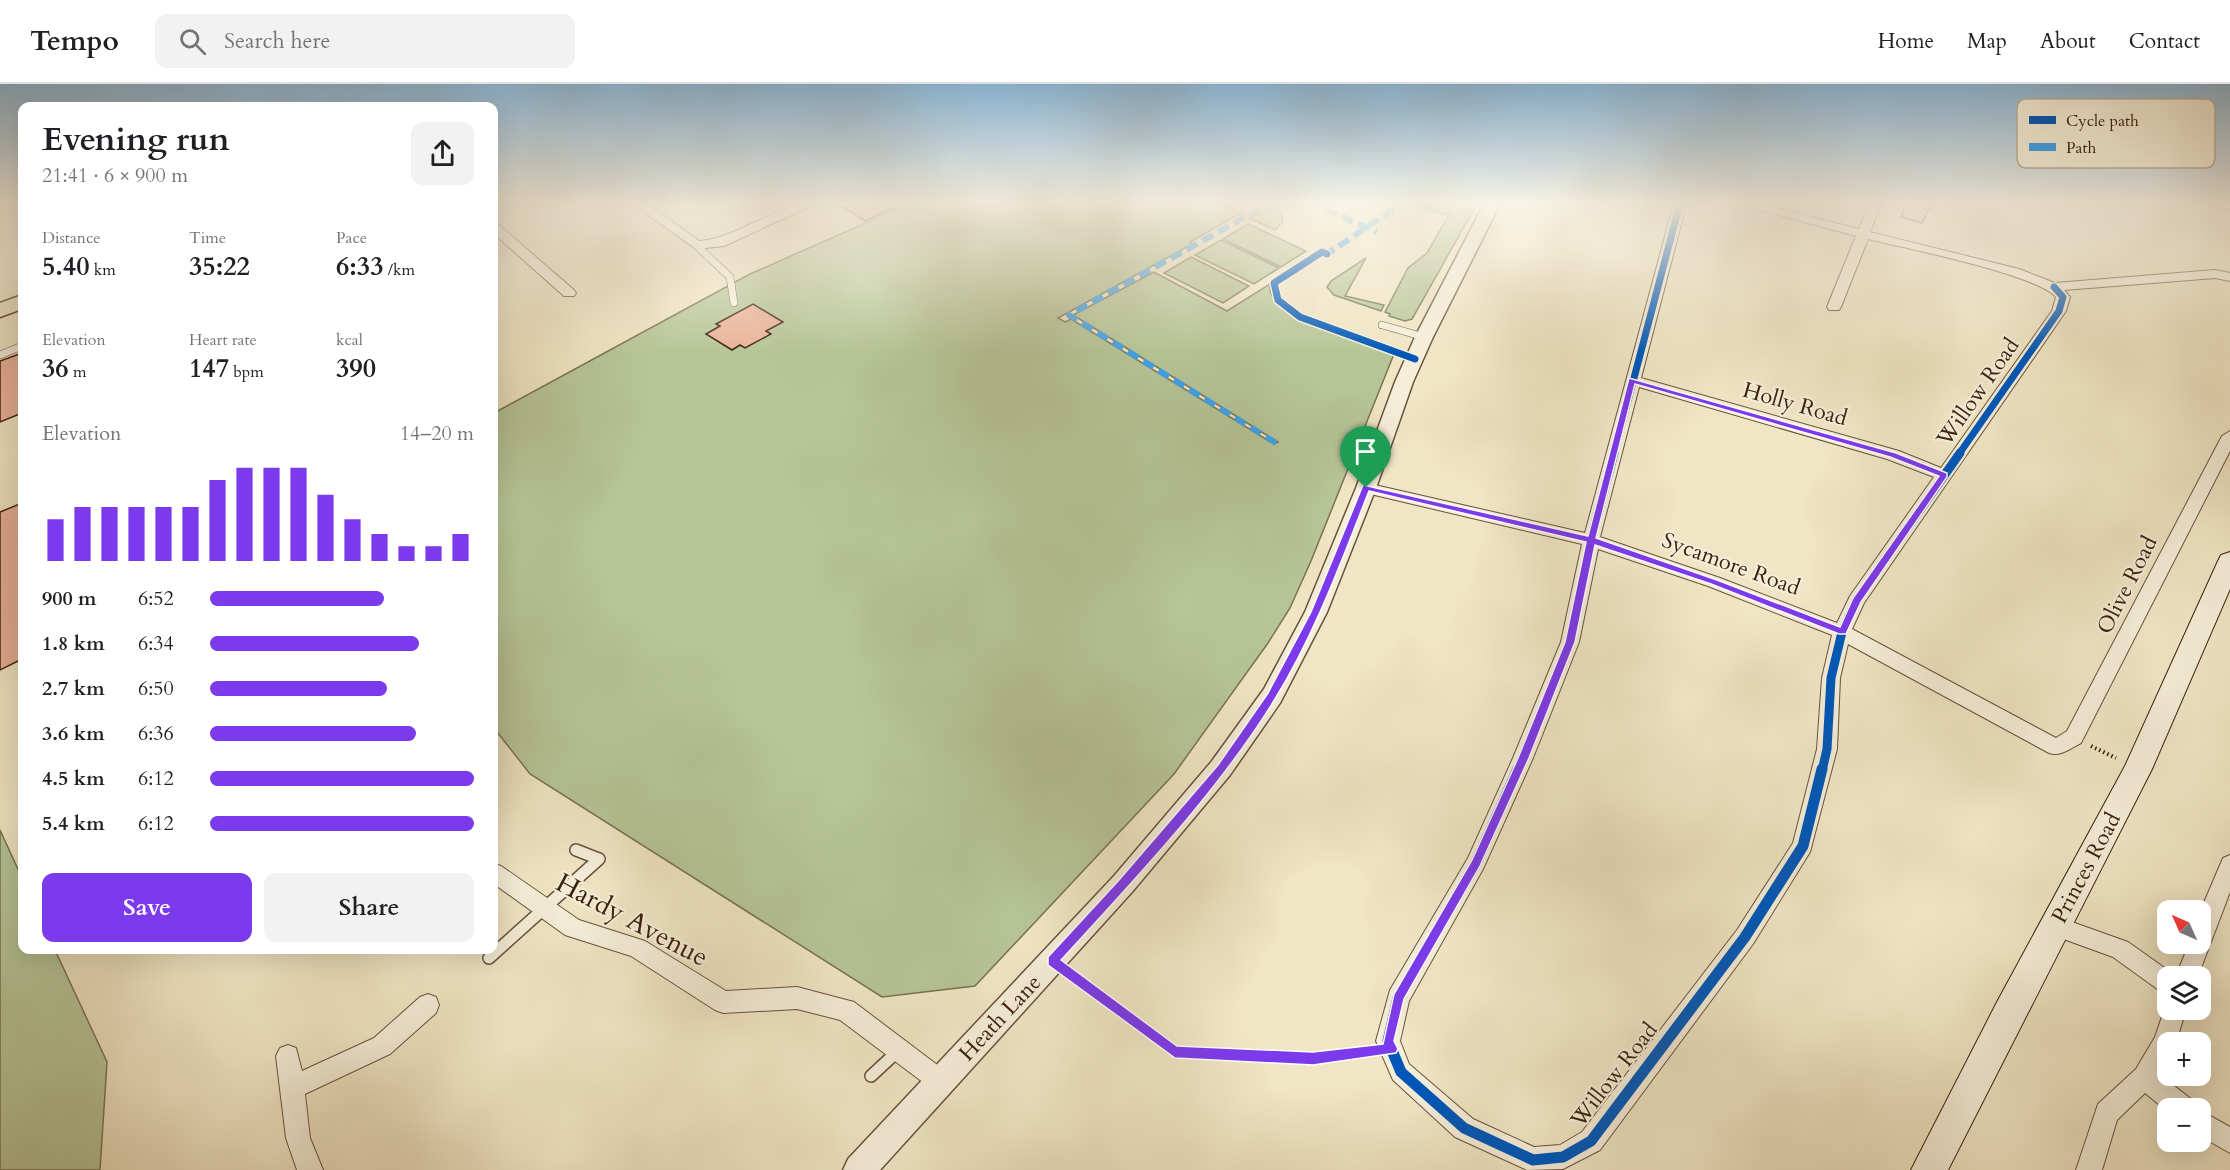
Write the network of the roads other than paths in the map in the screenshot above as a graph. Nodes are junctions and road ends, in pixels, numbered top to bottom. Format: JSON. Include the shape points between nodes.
{"nodes":[{"id":1,"x":522,"y":253,"type":"edge"},
{"id":2,"x":704,"y":253,"type":"edge"},
{"id":3,"x":1467,"y":253,"type":"edge"},
{"id":4,"x":1667,"y":253,"type":"edge"},
{"id":5,"x":1856,"y":253,"type":"edge"},
{"id":6,"x":1939,"y":253,"type":"edge"},
{"id":7,"x":2230,"y":277,"type":"edge"},
{"id":8,"x":2054,"y":287,"type":"junction"},
{"id":9,"x":569,"y":293,"type":"dead end"},
{"id":10,"x":18,"y":303,"type":"edge"},
{"id":11,"x":734,"y":303,"type":"dead end"},
{"id":12,"x":1834,"y":307,"type":"dead end"},
{"id":13,"x":0,"y":310,"type":"edge"},
{"id":14,"x":1382,"y":325,"type":"dead end"},
{"id":15,"x":1424,"y":337,"type":"junction"},
{"id":16,"x":18,"y":348,"type":"edge"},
{"id":17,"x":0,"y":355,"type":"edge"},
{"id":18,"x":1632,"y":380,"type":"junction"},
{"id":19,"x":2230,"y":436,"type":"edge"},
{"id":20,"x":1944,"y":475,"type":"junction"},
{"id":21,"x":1366,"y":488,"type":"junction"},
{"id":22,"x":1591,"y":540,"type":"junction"},
{"id":23,"x":2230,"y":561,"type":"edge"},
{"id":24,"x":1842,"y":632,"type":"junction"},
{"id":25,"x":2056,"y":747,"type":"joint"},
{"id":26,"x":576,"y":850,"type":"dead end"},
{"id":27,"x":2230,"y":864,"type":"edge"},
{"id":28,"x":498,"y":876,"type":"edge"},
{"id":29,"x":2224,"y":899,"type":"edge"},
{"id":30,"x":544,"y":908,"type":"junction"},
{"id":31,"x":2211,"y":923,"type":"edge"},
{"id":32,"x":2055,"y":926,"type":"junction"},
{"id":33,"x":498,"y":950,"type":"edge"},
{"id":34,"x":493,"y":954,"type":"edge"},
{"id":35,"x":489,"y":958,"type":"dead end"},
{"id":36,"x":2157,"y":976,"type":"edge"},
{"id":37,"x":428,"y":1005,"type":"dead end"},
{"id":38,"x":2172,"y":1020,"type":"edge"},
{"id":39,"x":900,"y":1049,"type":"junction"},
{"id":40,"x":288,"y":1056,"type":"dead end"},
{"id":41,"x":871,"y":1076,"type":"dead end"},
{"id":42,"x":2144,"y":1077,"type":"junction"},
{"id":43,"x":940,"y":1082,"type":"junction"},
{"id":44,"x":292,"y":1087,"type":"junction"},
{"id":45,"x":2170,"y":1098,"type":"edge"},
{"id":46,"x":2211,"y":1129,"type":"edge"},
{"id":47,"x":2230,"y":1141,"type":"edge"},
{"id":48,"x":1535,"y":1165,"type":"edge"},
{"id":49,"x":310,"y":1170,"type":"edge"},
{"id":50,"x":859,"y":1170,"type":"edge"},
{"id":51,"x":1929,"y":1170,"type":"edge"},
{"id":52,"x":2089,"y":1170,"type":"edge"}],
"edges":[{"from":1,"to":9,"type":"street"},
{"from":2,"to":11,"type":"lane","via":[[730,277]]},
{"from":3,"to":15,"type":"street","name":"Heath Lane"},
{"from":4,"to":18,"type":"street"},
{"from":5,"to":12,"type":"street"},
{"from":6,"to":8,"type":"street","via":[[2036,278]]},
{"from":7,"to":8,"type":"street","via":[[2215,274]]},
{"from":8,"to":20,"type":"street","name":"Willow Road","via":[[2063,297],[2059,311]]},
{"from":10,"to":13,"type":"main road"},
{"from":14,"to":15,"type":"lane"},
{"from":15,"to":21,"type":"street","name":"Heath Lane"},
{"from":16,"to":17,"type":"lane"},
{"from":18,"to":20,"type":"street","name":"Holly Road","via":[[1893,455]]},
{"from":18,"to":22,"type":"street"},
{"from":19,"to":25,"type":"street","name":"Olive Road","via":[[2074,737]]},
{"from":20,"to":24,"type":"street","name":"Willow Road","via":[[1856,601]]},
{"from":21,"to":22,"type":"street","name":"Sycamore Road"},
{"from":21,"to":43,"type":"street","name":"Heath Lane","via":[[1316,612],[1272,696],[1221,768],[1124,884]]},
{"from":22,"to":24,"type":"street","name":"Sycamore Road"},
{"from":22,"to":48,"type":"street","name":"Willow Road","via":[[1570,642],[1523,758],[1476,863],[1398,998],[1388,1041],[1401,1072],[1464,1128]]},
{"from":23,"to":32,"type":"main road","name":"Princes Road","via":[[2138,769]]},
{"from":24,"to":25,"type":"street","name":"Sycamore Road"},
{"from":24,"to":48,"type":"street","name":"Willow Road","via":[[1831,678],[1827,749],[1803,846],[1745,937],[1591,1141],[1563,1157]]},
{"from":26,"to":30,"type":"lane","via":[[599,859]]},
{"from":27,"to":29,"type":"street"},
{"from":28,"to":30,"type":"street","name":"Hardy Avenue"},
{"from":29,"to":31,"type":"street"},
{"from":30,"to":33,"type":"lane"},
{"from":30,"to":39,"type":"street","name":"Hardy Avenue","via":[[573,928],[637,948],[723,1002],[797,998],[846,1010]]},
{"from":32,"to":36,"type":"street","via":[[2120,949]]},
{"from":32,"to":51,"type":"main road","name":"Princes Road"},
{"from":34,"to":35,"type":"lane"},
{"from":37,"to":44,"type":"street","via":[[382,1046]]},
{"from":38,"to":42,"type":"street","via":[[2165,1042]]},
{"from":39,"to":41,"type":"lane"},
{"from":39,"to":43,"type":"street","name":"Hardy Avenue"},
{"from":40,"to":44,"type":"street"},
{"from":42,"to":45,"type":"street"},
{"from":42,"to":52,"type":"street","via":[[2107,1113]]},
{"from":43,"to":50,"type":"street","name":"Heath Lane"},
{"from":44,"to":49,"type":"street","via":[[298,1138]]},
{"from":46,"to":47,"type":"street"}]}
